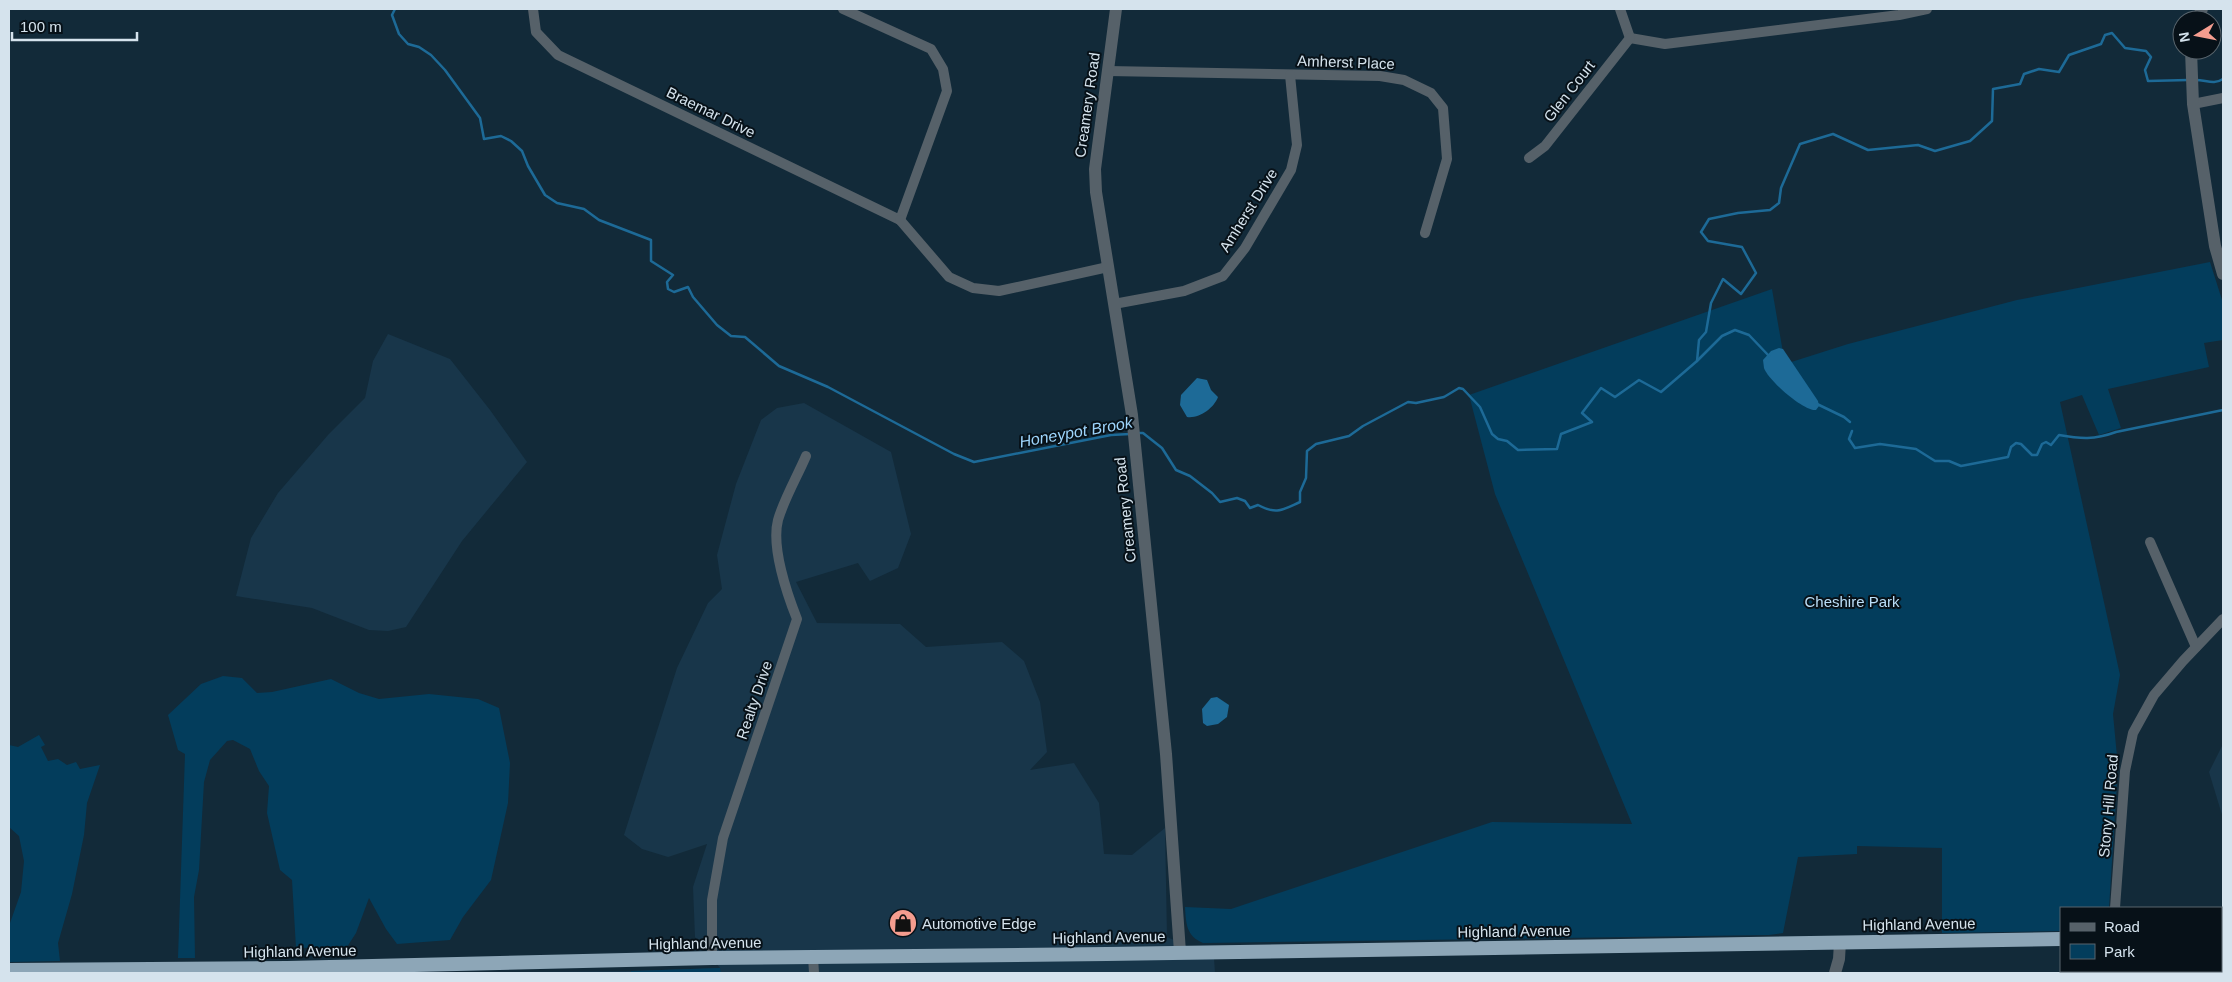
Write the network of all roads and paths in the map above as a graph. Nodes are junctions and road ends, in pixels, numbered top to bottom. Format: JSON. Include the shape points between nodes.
{"nodes":[{"id":1,"x":533,"y":9,"type":"edge"},
{"id":2,"x":842,"y":9,"type":"edge"},
{"id":3,"x":1116,"y":9,"type":"edge"},
{"id":4,"x":1620,"y":9,"type":"edge"},
{"id":5,"x":1927,"y":9,"type":"edge"},
{"id":6,"x":1630,"y":38,"type":"junction"},
{"id":7,"x":2191,"y":60,"type":"edge"},
{"id":8,"x":1108,"y":71,"type":"junction"},
{"id":9,"x":1290,"y":75,"type":"junction"},
{"id":10,"x":2193,"y":98,"type":"junction"},
{"id":11,"x":2223,"y":98,"type":"edge"},
{"id":12,"x":1529,"y":158,"type":"dead end"},
{"id":13,"x":900,"y":220,"type":"junction"},
{"id":14,"x":1425,"y":233,"type":"dead end"},
{"id":15,"x":1108,"y":267,"type":"junction"},
{"id":16,"x":2223,"y":274,"type":"edge"},
{"id":17,"x":1114,"y":304,"type":"junction"},
{"id":18,"x":806,"y":456,"type":"dead end"},
{"id":19,"x":2150,"y":542,"type":"dead end"},
{"id":20,"x":2223,"y":620,"type":"edge"},
{"id":21,"x":2196,"y":647,"type":"junction"},
{"id":22,"x":2115,"y":907,"type":"edge"},
{"id":23,"x":2060,"y":939,"type":"edge"},
{"id":24,"x":1840,"y":942,"type":"junction"},
{"id":25,"x":1180,"y":952,"type":"junction"},
{"id":26,"x":813,"y":957,"type":"junction"},
{"id":27,"x":712,"y":958,"type":"junction"},
{"id":28,"x":9,"y":970,"type":"edge"},
{"id":29,"x":288,"y":970,"type":"edge"},
{"id":30,"x":814,"y":973,"type":"edge"},
{"id":31,"x":1835,"y":973,"type":"edge"}],
"edges":[{"from":1,"to":13,"type":"street","name":"Braemar Drive","via":[[536,32],[558,55]]},
{"from":2,"to":13,"type":"street","via":[[931,49],[943,69],[947,91]]},
{"from":3,"to":8,"type":"street","name":"Creamery Road"},
{"from":4,"to":6,"type":"street"},
{"from":5,"to":6,"type":"street","via":[[1665,44]]},
{"from":6,"to":12,"type":"street","name":"Glen Court","via":[[1545,146]]},
{"from":7,"to":10,"type":"street"},
{"from":8,"to":9,"type":"street","name":"Amherst Place"},
{"from":8,"to":15,"type":"street","name":"Creamery Road","via":[[1095,169]]},
{"from":9,"to":14,"type":"street","name":"Amherst Place","via":[[1380,76],[1404,80],[1431,93],[1443,108],[1447,160]]},
{"from":9,"to":17,"type":"street","name":"Amherst Drive","via":[[1297,146],[1291,170],[1245,248],[1223,276],[1184,291]]},
{"from":10,"to":11,"type":"street"},
{"from":10,"to":16,"type":"street","via":[[2214,238]]},
{"from":13,"to":15,"type":"street","name":"Braemar Drive","via":[[949,277],[974,288],[999,291]]},
{"from":15,"to":17,"type":"street","name":"Creamery Road"},
{"from":17,"to":25,"type":"street","name":"Creamery Road","via":[[1127,376],[1166,754]]},
{"from":18,"to":27,"type":"street","name":"Realty Drive","via":[[778,521],[777,536],[783,582],[797,619],[722,838],[712,900]]},
{"from":19,"to":21,"type":"street"},
{"from":20,"to":21,"type":"street","name":"Stony Hill Road"},
{"from":21,"to":22,"type":"street","name":"Stony Hill Road","via":[[2154,695],[2129,745]]},
{"from":23,"to":24,"type":"highway","name":"Highland Avenue"},
{"from":24,"to":25,"type":"highway","name":"Highland Avenue"},
{"from":24,"to":31,"type":"street"},
{"from":25,"to":26,"type":"highway","name":"Highland Avenue"},
{"from":26,"to":27,"type":"highway","name":"Highland Avenue"},
{"from":26,"to":30,"type":"street"},
{"from":27,"to":29,"type":"highway","name":"Highland Avenue"},
{"from":28,"to":29,"type":"highway","name":"Highland Avenue"}]}
